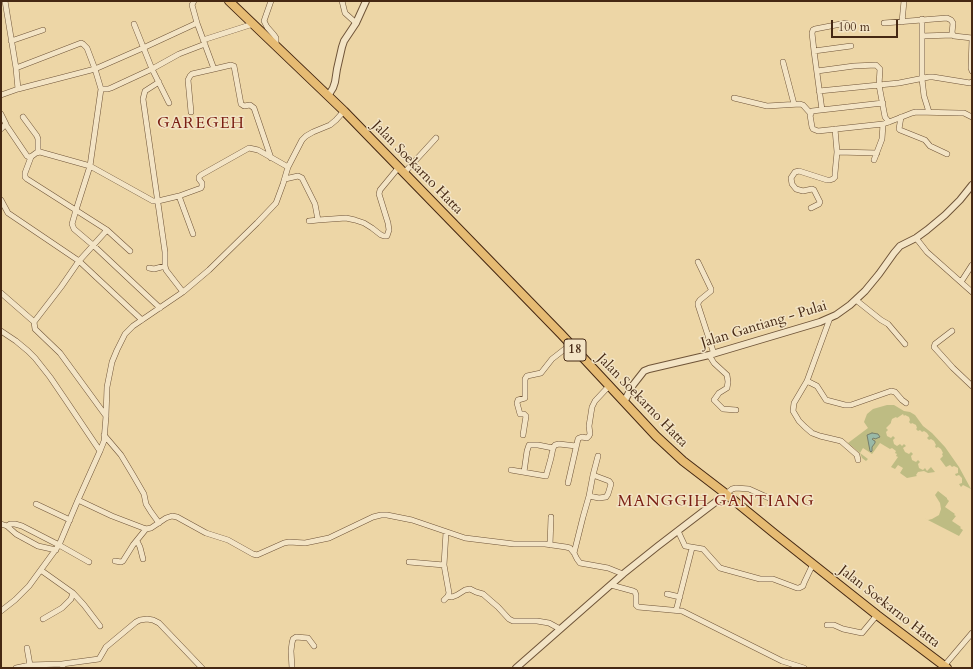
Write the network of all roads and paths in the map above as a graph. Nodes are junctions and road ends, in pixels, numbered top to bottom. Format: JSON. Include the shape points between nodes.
{"nodes":[{"id":1,"x":194,"y":1,"type":"edge"},
{"id":2,"x":229,"y":1,"type":"edge"},
{"id":3,"x":271,"y":1,"type":"edge"},
{"id":4,"x":342,"y":1,"type":"edge"},
{"id":5,"x":366,"y":1,"type":"edge"},
{"id":6,"x":904,"y":1,"type":"edge"},
{"id":7,"x":4,"y":4,"type":"edge"},
{"id":8,"x":922,"y":19,"type":"junction"},
{"id":9,"x":902,"y":22,"type":"junction"},
{"id":10,"x":197,"y":23,"type":"junction"},
{"id":11,"x":356,"y":23,"type":"junction"},
{"id":12,"x":846,"y":23,"type":"dead end"},
{"id":13,"x":884,"y":23,"type":"dead end"},
{"id":14,"x":134,"y":24,"type":"dead end"},
{"id":15,"x":253,"y":24,"type":"junction"},
{"id":16,"x":43,"y":30,"type":"dead end"},
{"id":17,"x":953,"y":35,"type":"junction"},
{"id":18,"x":922,"y":36,"type":"junction"},
{"id":19,"x":972,"y":38,"type":"edge"},
{"id":20,"x":11,"y":41,"type":"junction"},
{"id":21,"x":204,"y":42,"type":"junction"},
{"id":22,"x":276,"y":46,"type":"junction"},
{"id":23,"x":851,"y":46,"type":"dead end"},
{"id":24,"x":143,"y":48,"type":"junction"},
{"id":25,"x":814,"y":51,"type":"junction"},
{"id":26,"x":784,"y":62,"type":"dead end"},
{"id":27,"x":16,"y":68,"type":"junction"},
{"id":28,"x":95,"y":68,"type":"junction"},
{"id":29,"x":152,"y":69,"type":"junction"},
{"id":30,"x":214,"y":69,"type":"junction"},
{"id":31,"x":817,"y":71,"type":"junction"},
{"id":32,"x":972,"y":71,"type":"edge"},
{"id":33,"x":922,"y":79,"type":"junction"},
{"id":34,"x":158,"y":82,"type":"junction"},
{"id":35,"x":972,"y":82,"type":"edge"},
{"id":36,"x":879,"y":85,"type":"junction"},
{"id":37,"x":18,"y":89,"type":"junction"},
{"id":38,"x":101,"y":89,"type":"junction"},
{"id":39,"x":819,"y":91,"type":"junction"},
{"id":40,"x":1,"y":95,"type":"edge"},
{"id":41,"x":328,"y":96,"type":"junction"},
{"id":42,"x":734,"y":98,"type":"dead end"},
{"id":43,"x":169,"y":103,"type":"dead end"},
{"id":44,"x":882,"y":103,"type":"junction"},
{"id":45,"x":794,"y":104,"type":"junction"},
{"id":46,"x":822,"y":110,"type":"junction"},
{"id":47,"x":344,"y":111,"type":"junction"},
{"id":48,"x":191,"y":112,"type":"dead end"},
{"id":49,"x":930,"y":112,"type":"junction"},
{"id":50,"x":1,"y":114,"type":"edge"},
{"id":51,"x":811,"y":114,"type":"junction"},
{"id":52,"x":23,"y":117,"type":"dead end"},
{"id":53,"x":901,"y":117,"type":"junction"},
{"id":54,"x":972,"y":117,"type":"edge"},
{"id":55,"x":886,"y":123,"type":"junction"},
{"id":56,"x":3,"y":127,"type":"edge"},
{"id":57,"x":835,"y":129,"type":"junction"},
{"id":58,"x":436,"y":138,"type":"dead end"},
{"id":59,"x":38,"y":152,"type":"junction"},
{"id":60,"x":837,"y":152,"type":"junction"},
{"id":61,"x":877,"y":154,"type":"junction"},
{"id":62,"x":947,"y":154,"type":"dead end"},
{"id":63,"x":31,"y":157,"type":"junction"},
{"id":64,"x":271,"y":158,"type":"junction"},
{"id":65,"x":874,"y":160,"type":"dead end"},
{"id":66,"x":90,"y":166,"type":"junction"},
{"id":67,"x":288,"y":167,"type":"junction"},
{"id":68,"x":401,"y":170,"type":"junction"},
{"id":69,"x":285,"y":179,"type":"junction"},
{"id":70,"x":972,"y":185,"type":"edge"},
{"id":71,"x":179,"y":196,"type":"junction"},
{"id":72,"x":1,"y":200,"type":"edge"},
{"id":73,"x":158,"y":202,"type":"junction"},
{"id":74,"x":811,"y":208,"type":"dead end"},
{"id":75,"x":76,"y":210,"type":"junction"},
{"id":76,"x":318,"y":220,"type":"junction"},
{"id":77,"x":309,"y":221,"type":"dead end"},
{"id":78,"x":107,"y":230,"type":"junction"},
{"id":79,"x":193,"y":234,"type":"dead end"},
{"id":80,"x":916,"y":238,"type":"junction"},
{"id":81,"x":94,"y":246,"type":"junction"},
{"id":82,"x":130,"y":251,"type":"dead end"},
{"id":83,"x":79,"y":261,"type":"junction"},
{"id":84,"x":698,"y":262,"type":"dead end"},
{"id":85,"x":972,"y":265,"type":"edge"},
{"id":86,"x":164,"y":266,"type":"junction"},
{"id":87,"x":149,"y":268,"type":"dead end"},
{"id":88,"x":961,"y":282,"type":"junction"},
{"id":89,"x":183,"y":292,"type":"junction"},
{"id":90,"x":972,"y":292,"type":"edge"},
{"id":91,"x":1,"y":293,"type":"edge"},
{"id":92,"x":856,"y":300,"type":"junction"},
{"id":93,"x":160,"y":308,"type":"junction"},
{"id":94,"x":830,"y":318,"type":"junction"},
{"id":95,"x":142,"y":320,"type":"junction"},
{"id":96,"x":34,"y":322,"type":"junction"},
{"id":97,"x":1,"y":331,"type":"edge"},
{"id":98,"x":952,"y":331,"type":"dead end"},
{"id":99,"x":905,"y":344,"type":"dead end"},
{"id":100,"x":570,"y":345,"type":"junction"},
{"id":101,"x":712,"y":355,"type":"junction"},
{"id":102,"x":807,"y":381,"type":"junction"},
{"id":103,"x":609,"y":386,"type":"junction"},
{"id":104,"x":972,"y":386,"type":"edge"},
{"id":105,"x":624,"y":402,"type":"junction"},
{"id":106,"x":906,"y":403,"type":"dead end"},
{"id":107,"x":736,"y":410,"type":"dead end"},
{"id":108,"x":106,"y":416,"type":"junction"},
{"id":109,"x":524,"y":435,"type":"dead end"},
{"id":110,"x":104,"y":436,"type":"junction"},
{"id":111,"x":576,"y":446,"type":"junction"},
{"id":112,"x":553,"y":448,"type":"junction"},
{"id":113,"x":100,"y":451,"type":"junction"},
{"id":114,"x":598,"y":456,"type":"dead end"},
{"id":115,"x":858,"y":460,"type":"dead end"},
{"id":116,"x":511,"y":470,"type":"dead end"},
{"id":117,"x":524,"y":472,"type":"junction"},
{"id":118,"x":593,"y":475,"type":"junction"},
{"id":119,"x":568,"y":483,"type":"dead end"},
{"id":120,"x":726,"y":494,"type":"junction"},
{"id":121,"x":589,"y":496,"type":"junction"},
{"id":122,"x":769,"y":498,"type":"dead end"},
{"id":123,"x":78,"y":500,"type":"junction"},
{"id":124,"x":36,"y":504,"type":"dead end"},
{"id":125,"x":551,"y":517,"type":"dead end"},
{"id":126,"x":70,"y":520,"type":"junction"},
{"id":127,"x":159,"y":523,"type":"junction"},
{"id":128,"x":1,"y":524,"type":"edge"},
{"id":129,"x":7,"y":526,"type":"junction"},
{"id":130,"x":146,"y":529,"type":"junction"},
{"id":131,"x":678,"y":531,"type":"junction"},
{"id":132,"x":446,"y":532,"type":"junction"},
{"id":133,"x":137,"y":541,"type":"junction"},
{"id":134,"x":59,"y":545,"type":"junction"},
{"id":135,"x":550,"y":545,"type":"junction"},
{"id":136,"x":692,"y":548,"type":"junction"},
{"id":137,"x":56,"y":550,"type":"junction"},
{"id":138,"x":574,"y":553,"type":"junction"},
{"id":139,"x":142,"y":559,"type":"dead end"},
{"id":140,"x":115,"y":561,"type":"dead end"},
{"id":141,"x":89,"y":562,"type":"dead end"},
{"id":142,"x":409,"y":562,"type":"dead end"},
{"id":143,"x":813,"y":564,"type":"junction"},
{"id":144,"x":444,"y":565,"type":"junction"},
{"id":145,"x":42,"y":571,"type":"junction"},
{"id":146,"x":623,"y":574,"type":"junction"},
{"id":147,"x":611,"y":585,"type":"junction"},
{"id":148,"x":73,"y":594,"type":"junction"},
{"id":149,"x":667,"y":594,"type":"dead end"},
{"id":150,"x":680,"y":597,"type":"junction"},
{"id":151,"x":1,"y":611,"type":"edge"},
{"id":152,"x":676,"y":611,"type":"junction"},
{"id":153,"x":877,"y":615,"type":"junction"},
{"id":154,"x":43,"y":619,"type":"dead end"},
{"id":155,"x":827,"y":625,"type":"dead end"},
{"id":156,"x":100,"y":626,"type":"dead end"},
{"id":157,"x":560,"y":629,"type":"junction"},
{"id":158,"x":972,"y":633,"type":"edge"},
{"id":159,"x":314,"y":646,"type":"dead end"},
{"id":160,"x":28,"y":648,"type":"dead end"},
{"id":161,"x":30,"y":665,"type":"junction"},
{"id":162,"x":62,"y":666,"type":"edge"},
{"id":163,"x":945,"y":667,"type":"edge"},
{"id":164,"x":16,"y":668,"type":"edge"},
{"id":165,"x":202,"y":668,"type":"edge"},
{"id":166,"x":292,"y":668,"type":"edge"},
{"id":167,"x":516,"y":668,"type":"edge"},
{"id":168,"x":804,"y":668,"type":"edge"}],
"edges":[{"from":1,"to":10,"type":"street","via":[[192,6]]},
{"from":2,"to":15,"type":"highway","name":"Jalan Soekarno Hatta","number":"18"},
{"from":3,"to":22,"type":"street","via":[[264,21],[276,38]]},
{"from":4,"to":11,"type":"street","via":[[345,13]]},
{"from":5,"to":11,"type":"street"},
{"from":6,"to":9,"type":"street"},
{"from":7,"to":20,"type":"street"},
{"from":8,"to":9,"type":"street"},
{"from":8,"to":17,"type":"street","via":[[949,19],[953,24]]},
{"from":8,"to":18,"type":"street"},
{"from":9,"to":13,"type":"street"},
{"from":10,"to":21,"type":"street"},
{"from":10,"to":24,"type":"street"},
{"from":11,"to":41,"type":"street","via":[[344,41],[335,82]]},
{"from":12,"to":25,"type":"street","via":[[813,30]]},
{"from":14,"to":24,"type":"street"},
{"from":15,"to":21,"type":"street"},
{"from":15,"to":22,"type":"highway","name":"Jalan Soekarno Hatta","number":"18"},
{"from":16,"to":20,"type":"street"},
{"from":17,"to":18,"type":"street"},
{"from":17,"to":19,"type":"street"},
{"from":18,"to":33,"type":"street"},
{"from":19,"to":32,"type":"street"},
{"from":20,"to":27,"type":"street"},
{"from":21,"to":29,"type":"street"},
{"from":21,"to":30,"type":"street"},
{"from":22,"to":41,"type":"highway","name":"Jalan Soekarno Hatta","number":"18"},
{"from":23,"to":25,"type":"street"},
{"from":24,"to":28,"type":"street"},
{"from":24,"to":29,"type":"street"},
{"from":25,"to":31,"type":"street"},
{"from":26,"to":45,"type":"street"},
{"from":27,"to":28,"type":"street","via":[[81,43],[87,48]]},
{"from":27,"to":37,"type":"street"},
{"from":28,"to":37,"type":"street"},
{"from":28,"to":38,"type":"street"},
{"from":29,"to":34,"type":"street"},
{"from":29,"to":38,"type":"street","via":[[111,88]]},
{"from":30,"to":48,"type":"street","via":[[192,74],[188,78]]},
{"from":30,"to":64,"type":"street","via":[[234,66],[241,104],[254,108]]},
{"from":31,"to":36,"type":"street","via":[[876,65],[880,69]]},
{"from":31,"to":39,"type":"street"},
{"from":33,"to":35,"type":"street","via":[[934,77]]},
{"from":33,"to":36,"type":"street"},
{"from":33,"to":49,"type":"street","via":[[924,96]]},
{"from":34,"to":43,"type":"street"},
{"from":34,"to":73,"type":"street","via":[[145,91],[143,99]]},
{"from":36,"to":39,"type":"street"},
{"from":36,"to":44,"type":"street"},
{"from":37,"to":40,"type":"street"},
{"from":38,"to":66,"type":"street"},
{"from":39,"to":46,"type":"street"},
{"from":41,"to":47,"type":"highway","name":"Jalan Soekarno Hatta","number":"18"},
{"from":42,"to":45,"type":"street","via":[[767,106]]},
{"from":44,"to":46,"type":"street"},
{"from":44,"to":55,"type":"street"},
{"from":45,"to":51,"type":"street","via":[[803,105]]},
{"from":46,"to":51,"type":"street","via":[[812,111]]},
{"from":47,"to":67,"type":"street","via":[[330,125],[302,140]]},
{"from":47,"to":68,"type":"highway","name":"Jalan Soekarno Hatta","number":"18"},
{"from":49,"to":53,"type":"street","via":[[912,113]]},
{"from":49,"to":54,"type":"street","via":[[959,113]]},
{"from":50,"to":56,"type":"street","via":[[6,124]]},
{"from":51,"to":57,"type":"street","via":[[812,127],[815,130]]},
{"from":52,"to":59,"type":"street","via":[[37,136]]},
{"from":53,"to":55,"type":"street"},
{"from":53,"to":62,"type":"street","via":[[900,130],[925,140],[929,145]]},
{"from":55,"to":57,"type":"street"},
{"from":55,"to":61,"type":"street"},
{"from":56,"to":63,"type":"street","via":[[27,156]]},
{"from":57,"to":60,"type":"street"},
{"from":58,"to":68,"type":"street"},
{"from":59,"to":63,"type":"street"},
{"from":59,"to":66,"type":"street"},
{"from":60,"to":61,"type":"street"},
{"from":60,"to":74,"type":"street","via":[[834,177],[830,180],[799,171],[794,172],[791,178],[796,189],[814,190],[820,202]]},
{"from":61,"to":65,"type":"street"},
{"from":63,"to":75,"type":"street","via":[[25,177]]},
{"from":64,"to":67,"type":"street"},
{"from":64,"to":71,"type":"street","via":[[254,149],[246,149],[201,175],[201,188]]},
{"from":66,"to":73,"type":"street"},
{"from":66,"to":75,"type":"street"},
{"from":67,"to":69,"type":"street"},
{"from":68,"to":76,"type":"street","via":[[379,192],[388,223],[387,236],[356,220]]},
{"from":68,"to":100,"type":"highway","name":"Jalan Soekarno Hatta","number":"18"},
{"from":69,"to":76,"type":"street","via":[[298,176],[302,178],[315,204]]},
{"from":69,"to":89,"type":"street","via":[[276,203],[269,211]]},
{"from":70,"to":80,"type":"street","name":"Jalan Gantiang - Pulai","via":[[945,216]]},
{"from":71,"to":73,"type":"street"},
{"from":71,"to":79,"type":"street"},
{"from":72,"to":83,"type":"street","via":[[8,213]]},
{"from":73,"to":86,"type":"street","via":[[165,252]]},
{"from":75,"to":78,"type":"street"},
{"from":75,"to":81,"type":"street","via":[[73,227]]},
{"from":76,"to":77,"type":"street"},
{"from":78,"to":81,"type":"street"},
{"from":78,"to":82,"type":"street"},
{"from":80,"to":88,"type":"street","via":[[927,252]]},
{"from":80,"to":92,"type":"street","name":"Jalan Gantiang - Pulai","via":[[900,246]]},
{"from":81,"to":83,"type":"street"},
{"from":81,"to":93,"type":"street"},
{"from":83,"to":95,"type":"street"},
{"from":83,"to":96,"type":"street"},
{"from":84,"to":101,"type":"street","via":[[711,289],[698,305]]},
{"from":85,"to":88,"type":"street"},
{"from":86,"to":87,"type":"street"},
{"from":86,"to":89,"type":"street"},
{"from":88,"to":90,"type":"street"},
{"from":89,"to":93,"type":"street"},
{"from":91,"to":96,"type":"street"},
{"from":92,"to":94,"type":"street","name":"Jalan Gantiang - Pulai"},
{"from":92,"to":99,"type":"street","via":[[888,324]]},
{"from":93,"to":95,"type":"street"},
{"from":94,"to":101,"type":"street","name":"Jalan Gantiang - Pulai"},
{"from":94,"to":102,"type":"street"},
{"from":95,"to":108,"type":"street","via":[[125,334],[112,362],[107,387]]},
{"from":96,"to":108,"type":"street","via":[[35,329],[60,353]]},
{"from":97,"to":113,"type":"street","via":[[35,358]]},
{"from":98,"to":104,"type":"street","via":[[934,346]]},
{"from":100,"to":103,"type":"highway","name":"Jalan Soekarno Hatta","number":"18"},
{"from":100,"to":109,"type":"street","via":[[541,373],[524,378],[526,398],[518,400],[517,403],[520,414],[526,416]]},
{"from":101,"to":105,"type":"street","name":"Jalan Gantiang - Pulai","via":[[644,371]]},
{"from":101,"to":107,"type":"street","via":[[714,363],[727,375],[728,382],[727,388],[714,400],[724,409]]},
{"from":102,"to":106,"type":"street","via":[[818,386],[826,400],[845,405],[891,391]]},
{"from":102,"to":115,"type":"street","via":[[794,403],[795,415],[812,432],[840,441],[857,455]]},
{"from":103,"to":105,"type":"highway","name":"Jalan Soekarno Hatta","number":"18"},
{"from":103,"to":111,"type":"street","via":[[592,407],[589,436],[579,438]]},
{"from":105,"to":120,"type":"highway","name":"Jalan Soekarno Hatta","number":"18","via":[[669,449]]},
{"from":108,"to":110,"type":"street"},
{"from":110,"to":113,"type":"street"},
{"from":110,"to":127,"type":"street","via":[[121,455],[144,494],[146,504]]},
{"from":111,"to":112,"type":"street","via":[[559,444]]},
{"from":111,"to":119,"type":"street"},
{"from":112,"to":117,"type":"street","via":[[546,476]]},
{"from":112,"to":117,"type":"street","via":[[529,445]]},
{"from":113,"to":123,"type":"street"},
{"from":114,"to":118,"type":"street"},
{"from":116,"to":117,"type":"street"},
{"from":118,"to":121,"type":"street"},
{"from":118,"to":121,"type":"street","via":[[611,484],[606,497]]},
{"from":120,"to":122,"type":"street","via":[[736,488],[749,489]]},
{"from":120,"to":131,"type":"street"},
{"from":120,"to":143,"type":"highway","name":"Jalan Soekarno Hatta","number":"18"},
{"from":121,"to":138,"type":"street"},
{"from":123,"to":126,"type":"street"},
{"from":123,"to":130,"type":"street"},
{"from":124,"to":126,"type":"street"},
{"from":125,"to":135,"type":"street"},
{"from":126,"to":134,"type":"street"},
{"from":127,"to":130,"type":"street"},
{"from":127,"to":132,"type":"street","via":[[172,516],[257,555],[288,542],[329,538],[381,515],[412,520]]},
{"from":128,"to":129,"type":"street"},
{"from":129,"to":134,"type":"street","via":[[22,526]]},
{"from":129,"to":137,"type":"street","via":[[38,546]]},
{"from":130,"to":133,"type":"street"},
{"from":131,"to":136,"type":"street","via":[[685,546]]},
{"from":131,"to":146,"type":"street"},
{"from":132,"to":135,"type":"street","via":[[465,538],[500,543]]},
{"from":132,"to":144,"type":"street"},
{"from":133,"to":139,"type":"street"},
{"from":133,"to":140,"type":"street","via":[[123,561]]},
{"from":134,"to":137,"type":"street"},
{"from":134,"to":141,"type":"street"},
{"from":135,"to":138,"type":"street","via":[[570,548]]},
{"from":136,"to":143,"type":"street","via":[[703,549],[720,568],[760,579],[773,579],[797,588],[803,586]]},
{"from":136,"to":150,"type":"street"},
{"from":137,"to":145,"type":"street"},
{"from":138,"to":146,"type":"street","via":[[580,563],[608,568]]},
{"from":142,"to":144,"type":"street"},
{"from":143,"to":153,"type":"highway","name":"Jalan Soekarno Hatta","number":"18"},
{"from":144,"to":157,"type":"street","via":[[449,593],[446,598],[470,589],[484,594],[513,621],[549,623]]},
{"from":145,"to":148,"type":"street"},
{"from":145,"to":151,"type":"street","via":[[24,592]]},
{"from":146,"to":147,"type":"street"},
{"from":147,"to":152,"type":"street","via":[[635,592],[638,607]]},
{"from":147,"to":157,"type":"street"},
{"from":148,"to":154,"type":"street","via":[[62,608]]},
{"from":148,"to":156,"type":"street"},
{"from":149,"to":150,"type":"street"},
{"from":150,"to":152,"type":"street"},
{"from":152,"to":168,"type":"street","via":[[686,613],[782,661]]},
{"from":153,"to":155,"type":"street","via":[[862,633]]},
{"from":153,"to":163,"type":"highway","name":"Jalan Soekarno Hatta","number":"18"},
{"from":157,"to":167,"type":"street"},
{"from":158,"to":163,"type":"street"},
{"from":159,"to":166,"type":"street","via":[[308,638],[293,639]]},
{"from":160,"to":161,"type":"street"},
{"from":161,"to":162,"type":"street"},
{"from":161,"to":164,"type":"street"},
{"from":162,"to":165,"type":"street","via":[[99,658],[106,647],[136,622],[144,619],[159,622]]}]}
